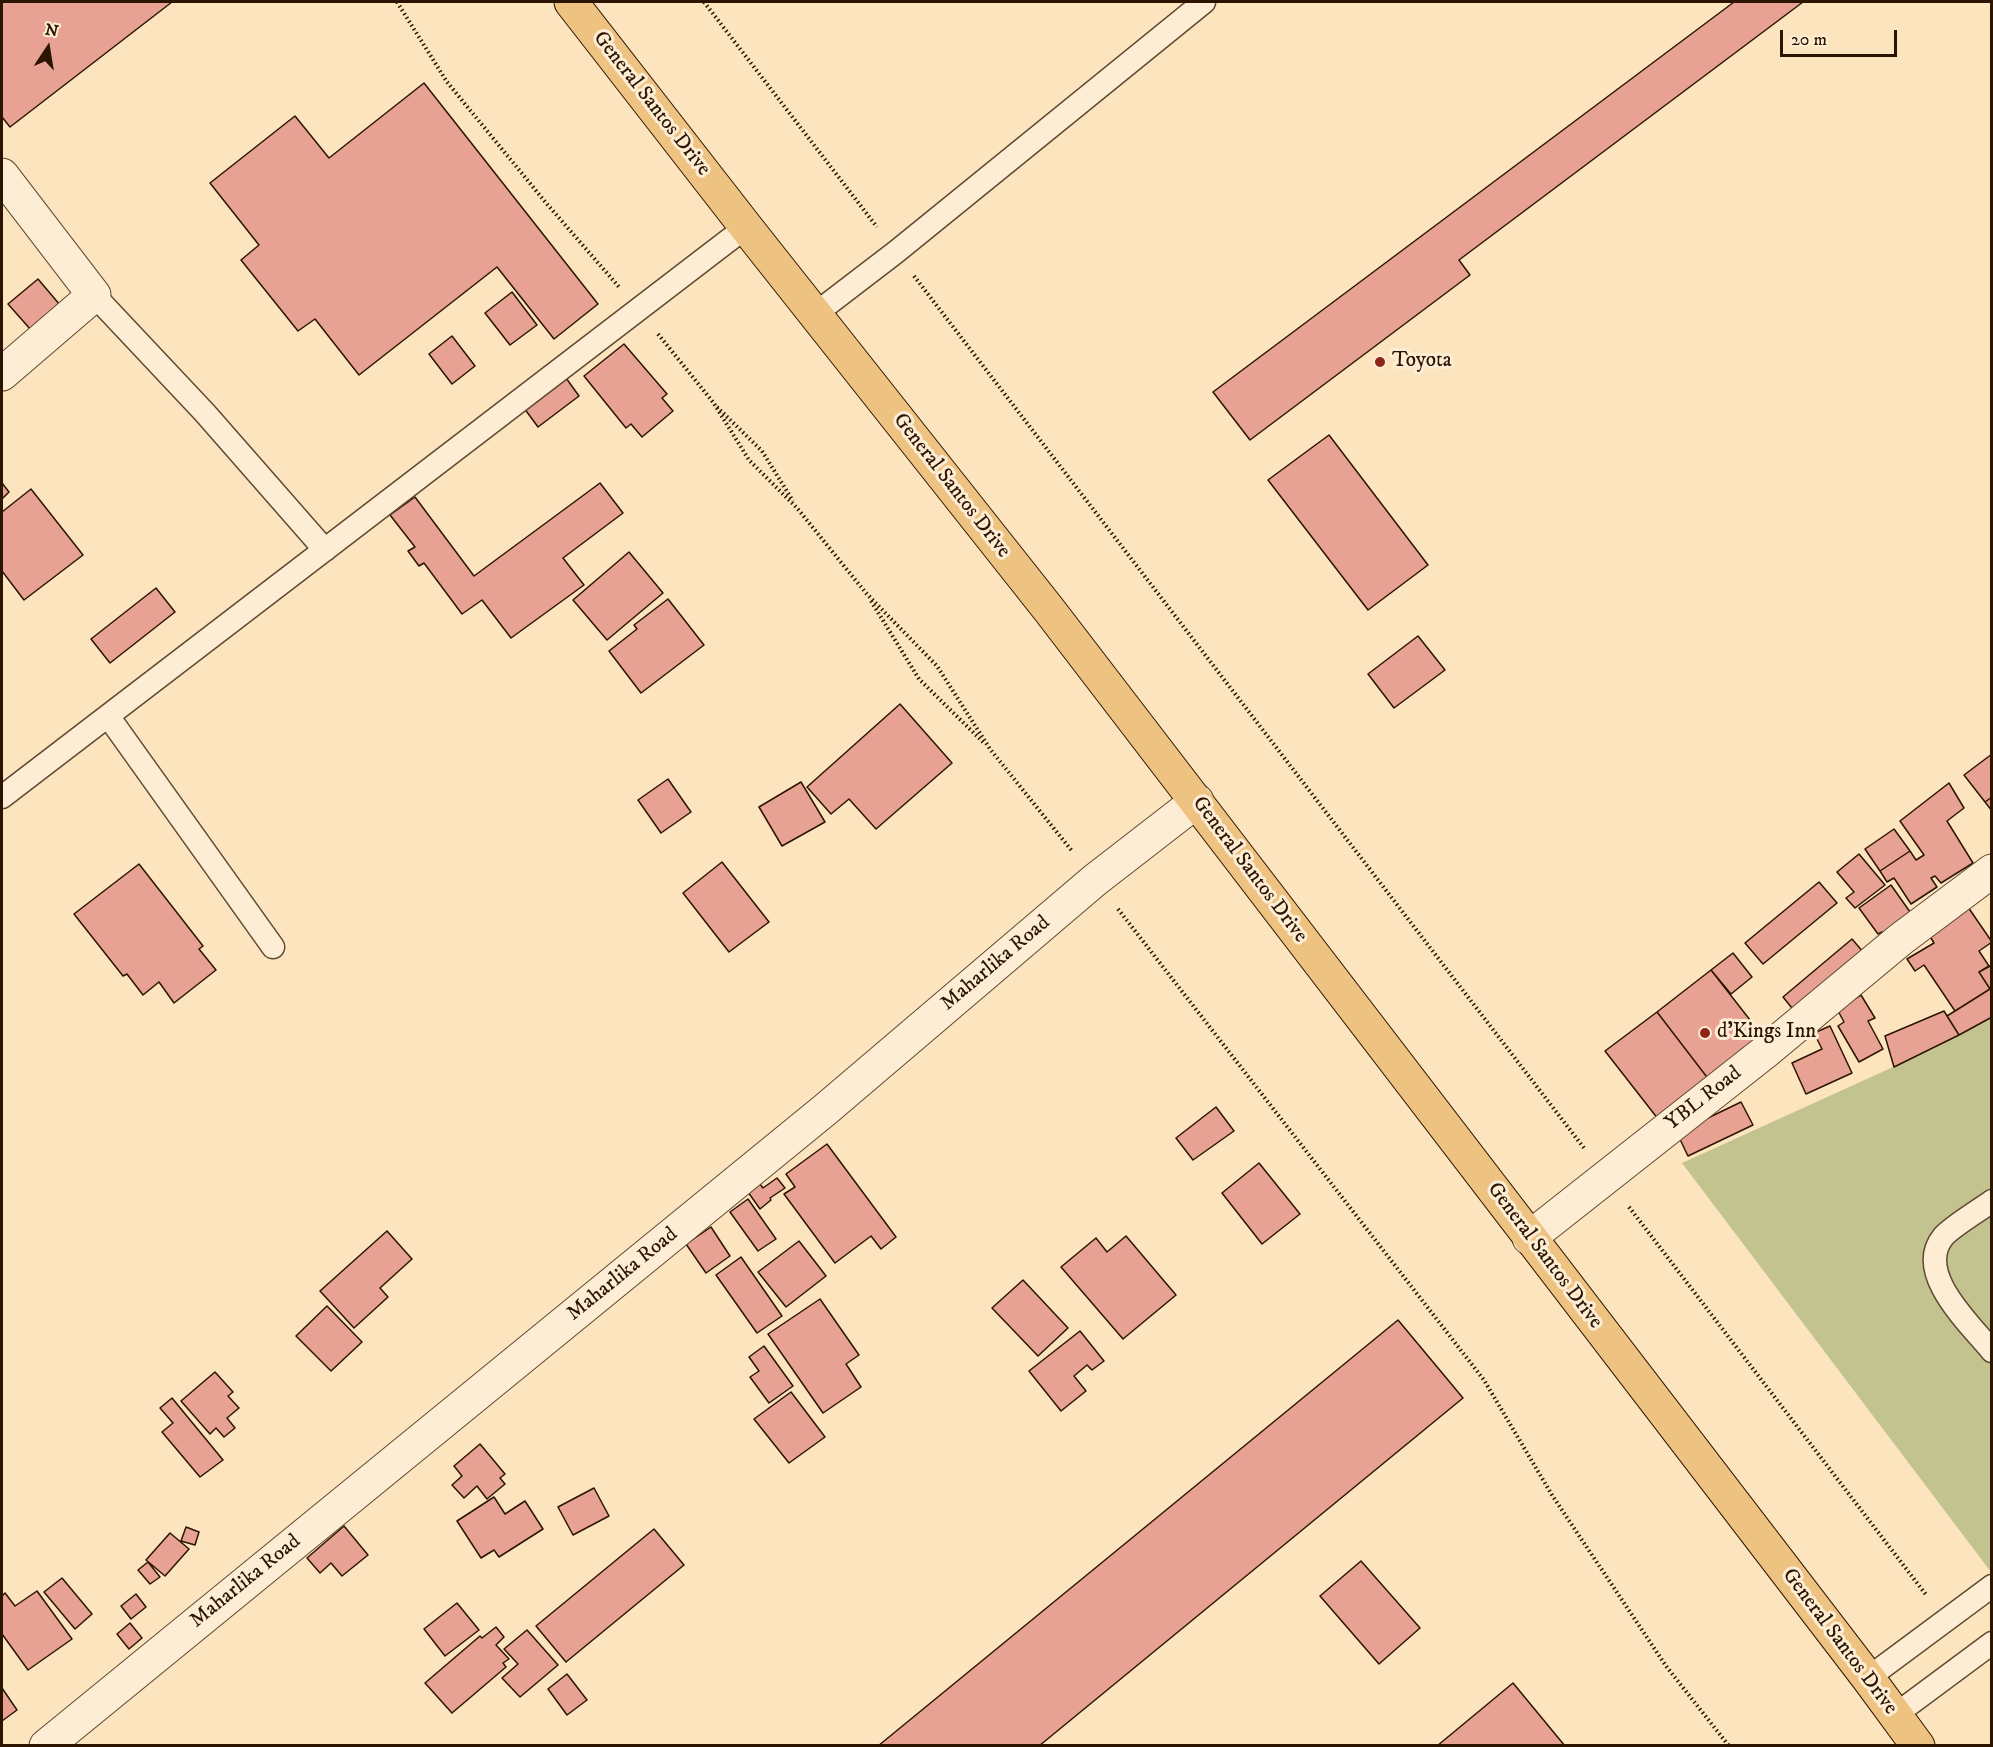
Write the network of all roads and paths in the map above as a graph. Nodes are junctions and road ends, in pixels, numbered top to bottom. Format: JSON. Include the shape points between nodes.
{"nodes":[{"id":1,"x":397,"y":2,"type":"edge"},
{"id":2,"x":571,"y":2,"type":"edge"},
{"id":3,"x":704,"y":2,"type":"edge"},
{"id":4,"x":1204,"y":2,"type":"edge"},
{"id":5,"x":2,"y":175,"type":"edge"},
{"id":6,"x":746,"y":227,"type":"junction"},
{"id":7,"x":896,"y":252,"type":"junction"},
{"id":8,"x":94,"y":295,"type":"junction"},
{"id":9,"x":639,"y":310,"type":"junction"},
{"id":10,"x":815,"y":314,"type":"junction"},
{"id":11,"x":2,"y":374,"type":"edge"},
{"id":12,"x":712,"y":402,"type":"junction"},
{"id":13,"x":797,"y":508,"type":"junction"},
{"id":14,"x":325,"y":550,"type":"junction"},
{"id":15,"x":866,"y":594,"type":"junction"},
{"id":16,"x":108,"y":716,"type":"junction"},
{"id":17,"x":990,"y":749,"type":"junction"},
{"id":18,"x":2,"y":797,"type":"edge"},
{"id":19,"x":1197,"y":801,"type":"junction"},
{"id":20,"x":1992,"y":871,"type":"edge"},
{"id":21,"x":1095,"y":880,"type":"junction"},
{"id":22,"x":273,"y":947,"type":"dead end"},
{"id":23,"x":1606,"y":1177,"type":"junction"},
{"id":24,"x":1992,"y":1201,"type":"edge"},
{"id":25,"x":1529,"y":1238,"type":"junction"},
{"id":26,"x":1992,"y":1351,"type":"edge"},
{"id":27,"x":1992,"y":1586,"type":"edge"},
{"id":28,"x":1946,"y":1620,"type":"junction"},
{"id":29,"x":1992,"y":1643,"type":"edge"},
{"id":30,"x":1868,"y":1678,"type":"junction"},
{"id":31,"x":1895,"y":1715,"type":"junction"},
{"id":32,"x":46,"y":1746,"type":"edge"},
{"id":33,"x":1729,"y":1746,"type":"edge"},
{"id":34,"x":1918,"y":1746,"type":"edge"}],
"edges":[{"from":1,"to":9,"type":"path","via":[[447,82]]},
{"from":2,"to":6,"type":"highway","name":"General Santos Drive"},
{"from":3,"to":7,"type":"path"},
{"from":4,"to":7,"type":"lane"},
{"from":5,"to":8,"type":"street"},
{"from":6,"to":9,"type":"lane"},
{"from":6,"to":10,"type":"highway","name":"General Santos Drive"},
{"from":7,"to":10,"type":"lane"},
{"from":7,"to":23,"type":"path"},
{"from":8,"to":11,"type":"street"},
{"from":8,"to":14,"type":"lane","via":[[205,413]]},
{"from":9,"to":12,"type":"path"},
{"from":9,"to":14,"type":"lane"},
{"from":10,"to":19,"type":"highway","name":"General Santos Drive"},
{"from":12,"to":13,"type":"path","via":[[748,460]]},
{"from":12,"to":13,"type":"path","via":[[762,451]]},
{"from":13,"to":15,"type":"path"},
{"from":14,"to":16,"type":"lane"},
{"from":15,"to":17,"type":"path","via":[[937,666]]},
{"from":15,"to":17,"type":"path","via":[[919,679]]},
{"from":16,"to":18,"type":"lane"},
{"from":16,"to":22,"type":"lane"},
{"from":17,"to":21,"type":"path"},
{"from":19,"to":21,"type":"street","name":"Maharlika Road"},
{"from":19,"to":25,"type":"highway","name":"General Santos Drive"},
{"from":20,"to":23,"type":"street","name":"YBL Road","via":[[1901,939]]},
{"from":21,"to":32,"type":"street","name":"Maharlika Road","via":[[826,1109]]},
{"from":21,"to":33,"type":"path","via":[[1484,1380],[1552,1495],[1666,1666]]},
{"from":23,"to":25,"type":"street","name":"YBL Road"},
{"from":23,"to":28,"type":"path"},
{"from":24,"to":26,"type":"lane","via":[[1943,1237],[1934,1267],[1942,1289]]},
{"from":25,"to":30,"type":"highway","name":"General Santos Drive"},
{"from":27,"to":28,"type":"lane"},
{"from":28,"to":30,"type":"lane"},
{"from":29,"to":31,"type":"lane"},
{"from":30,"to":31,"type":"highway","name":"General Santos Drive"},
{"from":31,"to":34,"type":"highway","name":"General Santos Drive"}]}
